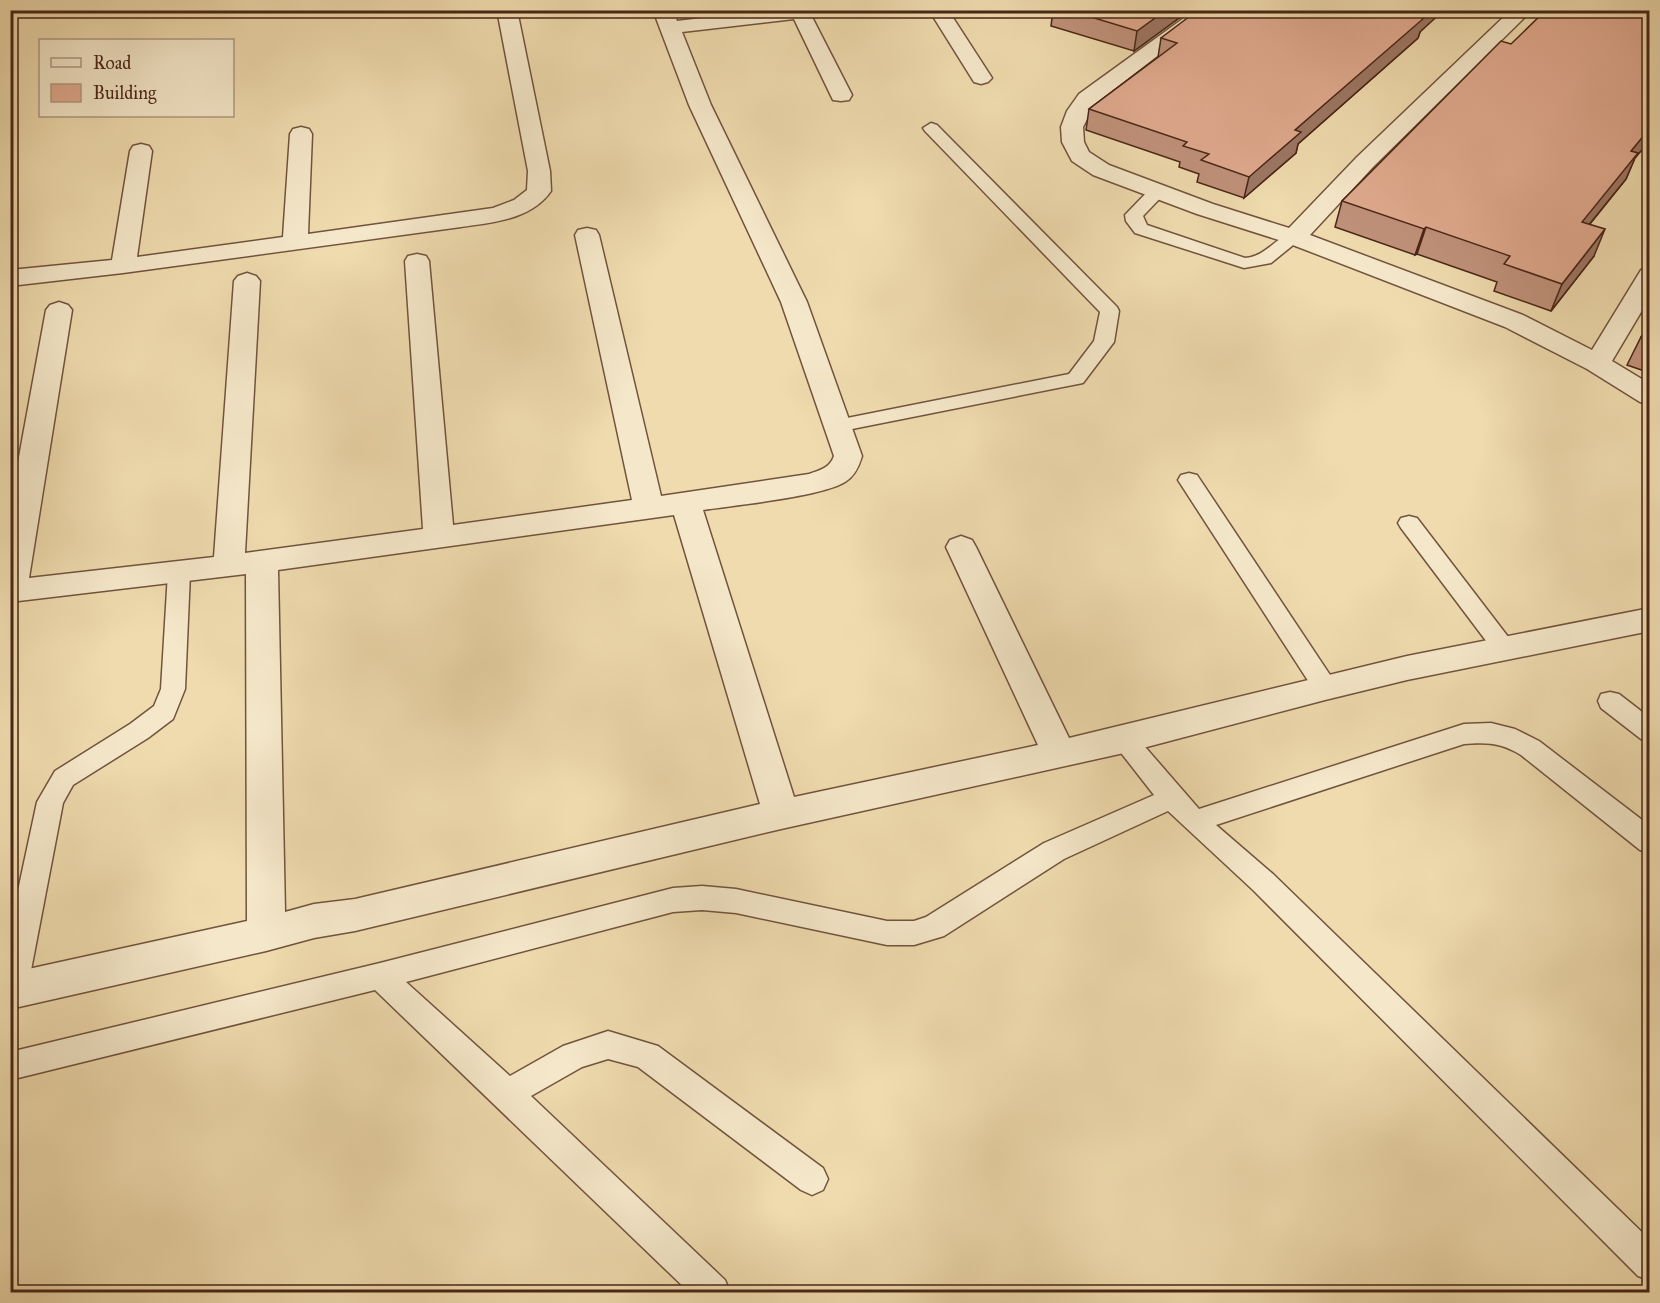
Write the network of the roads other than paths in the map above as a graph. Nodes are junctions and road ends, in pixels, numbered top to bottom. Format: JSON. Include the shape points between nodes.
{"nodes":[{"id":1,"x":507,"y":10,"type":"edge"},
{"id":2,"x":823,"y":10,"type":"edge"},
{"id":3,"x":938,"y":10,"type":"edge"},
{"id":4,"x":1523,"y":10,"type":"edge"},
{"id":5,"x":1206,"y":11,"type":"edge"},
{"id":6,"x":799,"y":12,"type":"edge"},
{"id":7,"x":666,"y":20,"type":"edge"},
{"id":8,"x":981,"y":78,"type":"dead end"},
{"id":9,"x":841,"y":95,"type":"dead end"},
{"id":10,"x":931,"y":128,"type":"dead end"},
{"id":11,"x":301,"y":134,"type":"dead end"},
{"id":12,"x":141,"y":150,"type":"dead end"},
{"id":13,"x":1157,"y":192,"type":"junction"},
{"id":14,"x":587,"y":235,"type":"dead end"},
{"id":15,"x":1293,"y":237,"type":"junction"},
{"id":16,"x":295,"y":242,"type":"junction"},
{"id":17,"x":417,"y":261,"type":"dead end"},
{"id":18,"x":123,"y":266,"type":"junction"},
{"id":19,"x":1650,"y":275,"type":"edge"},
{"id":20,"x":10,"y":278,"type":"edge"},
{"id":21,"x":248,"y":281,"type":"dead end"},
{"id":22,"x":59,"y":310,"type":"dead end"},
{"id":23,"x":1596,"y":363,"type":"junction"},
{"id":24,"x":1650,"y":396,"type":"edge"},
{"id":25,"x":837,"y":426,"type":"junction"},
{"id":26,"x":1189,"y":480,"type":"dead end"},
{"id":27,"x":686,"y":503,"type":"junction"},
{"id":28,"x":649,"y":508,"type":"junction"},
{"id":29,"x":1409,"y":524,"type":"dead end"},
{"id":30,"x":439,"y":537,"type":"junction"},
{"id":31,"x":961,"y":547,"type":"dead end"},
{"id":32,"x":245,"y":563,"type":"junction"},
{"id":33,"x":179,"y":573,"type":"junction"},
{"id":34,"x":11,"y":591,"type":"edge"},
{"id":35,"x":1650,"y":619,"type":"edge"},
{"id":36,"x":1504,"y":648,"type":"junction"},
{"id":37,"x":1325,"y":687,"type":"junction"},
{"id":38,"x":1610,"y":701,"type":"dead end"},
{"id":39,"x":1650,"y":732,"type":"edge"},
{"id":40,"x":1124,"y":740,"type":"junction"},
{"id":41,"x":1060,"y":755,"type":"junction"},
{"id":42,"x":1172,"y":798,"type":"junction"},
{"id":43,"x":781,"y":814,"type":"junction"},
{"id":44,"x":1194,"y":821,"type":"junction"},
{"id":45,"x":1650,"y":842,"type":"edge"},
{"id":46,"x":266,"y":934,"type":"junction"},
{"id":47,"x":380,"y":976,"type":"junction"},
{"id":48,"x":11,"y":991,"type":"edge"},
{"id":49,"x":10,"y":1066,"type":"edge"},
{"id":50,"x":507,"y":1094,"type":"junction"},
{"id":51,"x":812,"y":1179,"type":"dead end"},
{"id":52,"x":1650,"y":1264,"type":"edge"},
{"id":53,"x":713,"y":1293,"type":"edge"}],
"edges":[{"from":1,"to":16,"type":"street","via":[[539,171],[540,191],[531,201],[512,211],[461,220]]},
{"from":2,"to":6,"type":"street"},
{"from":3,"to":8,"type":"street"},
{"from":4,"to":15,"type":"street"},
{"from":5,"to":13,"type":"street","via":[[1087,99],[1072,128],[1080,156],[1101,170]]},
{"from":6,"to":7,"type":"street"},
{"from":6,"to":9,"type":"street"},
{"from":7,"to":25,"type":"street","via":[[700,105],[794,302]]},
{"from":10,"to":25,"type":"lane","via":[[1110,311],[1104,342],[1076,379]]},
{"from":11,"to":16,"type":"street"},
{"from":12,"to":18,"type":"street"},
{"from":13,"to":15,"type":"street"},
{"from":13,"to":15,"type":"lane","via":[[1134,215],[1141,229],[1244,263],[1268,260]]},
{"from":14,"to":28,"type":"street"},
{"from":15,"to":23,"type":"street","via":[[1514,321]]},
{"from":16,"to":18,"type":"street"},
{"from":17,"to":30,"type":"street"},
{"from":18,"to":20,"type":"street"},
{"from":19,"to":23,"type":"street"},
{"from":21,"to":32,"type":"street"},
{"from":22,"to":34,"type":"street"},
{"from":23,"to":24,"type":"street"},
{"from":25,"to":27,"type":"street","via":[[848,456],[845,466],[834,476]]},
{"from":26,"to":37,"type":"lane"},
{"from":27,"to":28,"type":"street"},
{"from":27,"to":43,"type":"street"},
{"from":28,"to":30,"type":"street"},
{"from":29,"to":36,"type":"lane"},
{"from":30,"to":32,"type":"street"},
{"from":31,"to":41,"type":"street"},
{"from":32,"to":33,"type":"street"},
{"from":32,"to":46,"type":"street"},
{"from":33,"to":34,"type":"street"},
{"from":33,"to":48,"type":"lane","via":[[172,688],[164,712],[64,778],[50,802]]},
{"from":35,"to":36,"type":"street"},
{"from":36,"to":37,"type":"street"},
{"from":37,"to":40,"type":"street"},
{"from":38,"to":39,"type":"lane"},
{"from":40,"to":41,"type":"street"},
{"from":40,"to":42,"type":"lane"},
{"from":41,"to":43,"type":"street"},
{"from":42,"to":44,"type":"lane"},
{"from":42,"to":47,"type":"lane","via":[[1054,851],[934,927],[914,933],[887,933],[736,901],[673,900]]},
{"from":43,"to":46,"type":"street"},
{"from":44,"to":45,"type":"lane","via":[[1464,734],[1490,731],[1512,736],[1530,748]]},
{"from":44,"to":52,"type":"lane","via":[[1263,882]]},
{"from":46,"to":48,"type":"street"},
{"from":47,"to":49,"type":"lane"},
{"from":47,"to":50,"type":"lane"},
{"from":50,"to":51,"type":"lane","via":[[574,1056],[608,1045],[647,1056]]},
{"from":50,"to":53,"type":"lane"}]}
